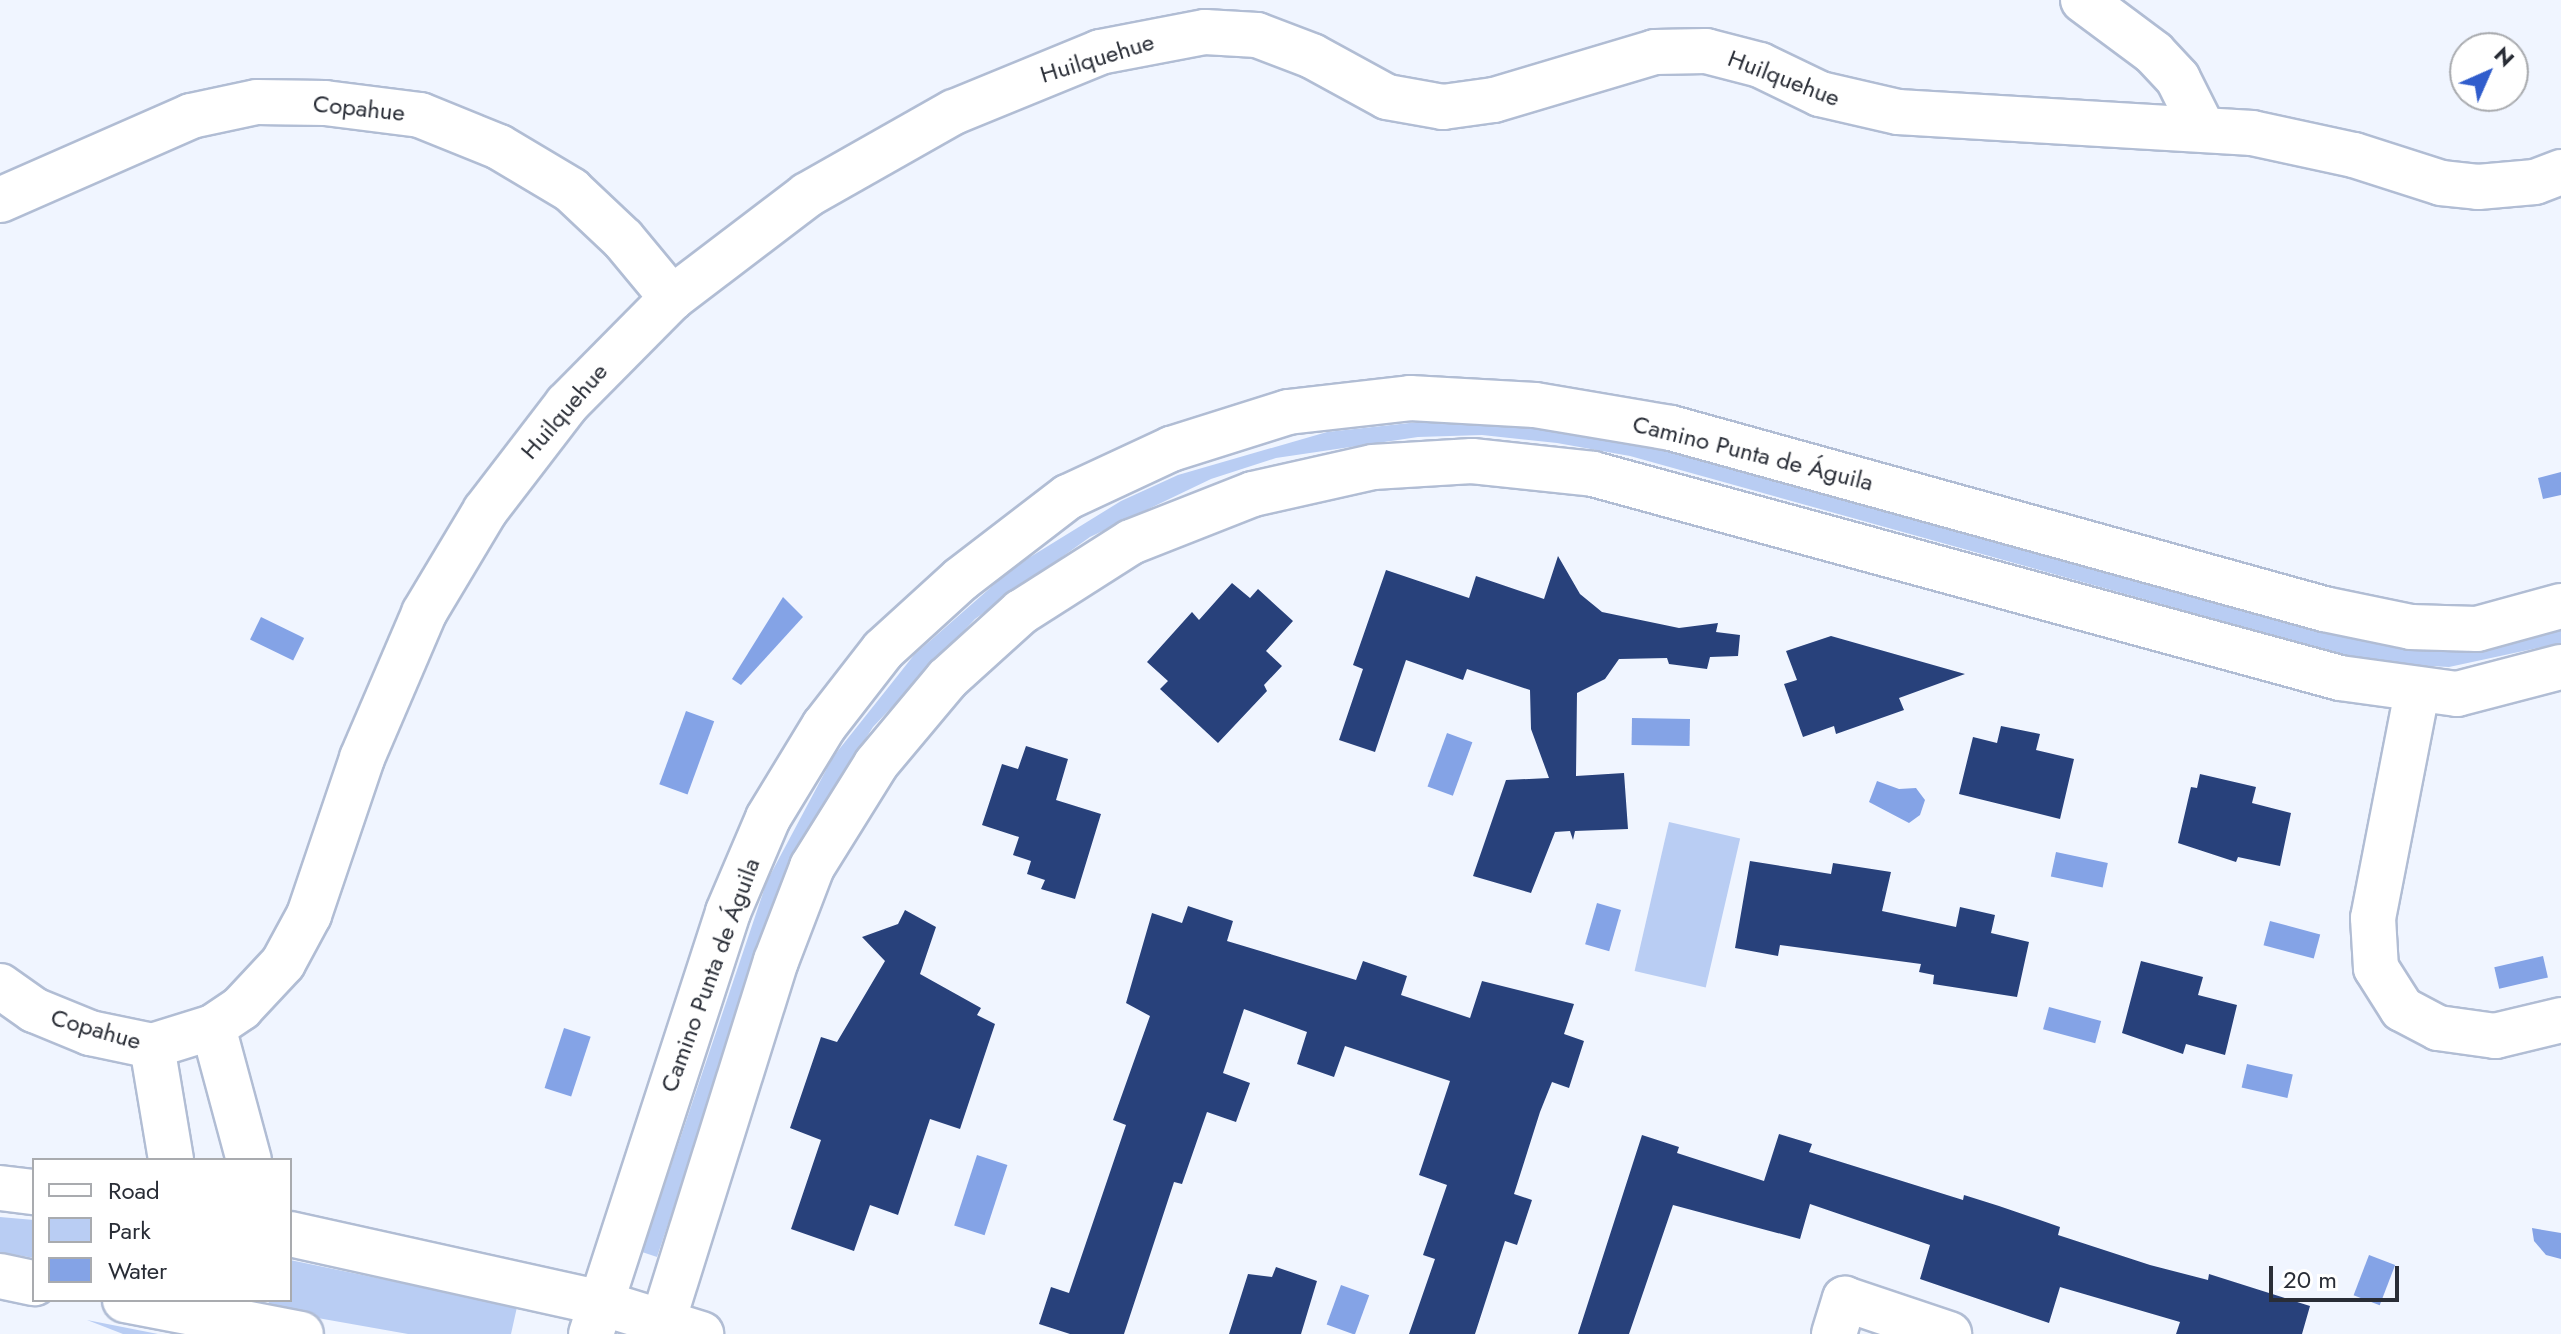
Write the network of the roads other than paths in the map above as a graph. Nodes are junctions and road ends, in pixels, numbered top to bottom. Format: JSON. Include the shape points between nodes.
{"nodes":[{"id":1,"x":2083,"y":0,"type":"edge"},
{"id":2,"x":2202,"y":127,"type":"junction"},
{"id":3,"x":2561,"y":172,"type":"edge"},
{"id":4,"x":0,"y":200,"type":"edge"},
{"id":5,"x":672,"y":298,"type":"junction"},
{"id":6,"x":2561,"y":606,"type":"edge"},
{"id":7,"x":2561,"y":667,"type":"edge"},
{"id":8,"x":2417,"y":692,"type":"junction"},
{"id":9,"x":0,"y":986,"type":"edge"},
{"id":10,"x":2561,"y":1020,"type":"edge"},
{"id":11,"x":213,"y":1027,"type":"junction"},
{"id":12,"x":152,"y":1046,"type":"junction"},
{"id":13,"x":171,"y":1158,"type":"edge"},
{"id":14,"x":248,"y":1158,"type":"edge"},
{"id":15,"x":0,"y":1188,"type":"edge"},
{"id":16,"x":32,"y":1192,"type":"edge"},
{"id":17,"x":292,"y":1235,"type":"edge"},
{"id":18,"x":0,"y":1276,"type":"edge"},
{"id":19,"x":32,"y":1283,"type":"edge"},
{"id":20,"x":145,"y":1302,"type":"edge"},
{"id":21,"x":243,"y":1312,"type":"edge"},
{"id":22,"x":596,"y":1318,"type":"edge"},
{"id":23,"x":674,"y":1330,"type":"edge"},
{"id":24,"x":301,"y":1334,"type":"edge"},
{"id":25,"x":1834,"y":1334,"type":"edge"},
{"id":26,"x":1949,"y":1334,"type":"edge"}],
"edges":[{"from":1,"to":2,"type":"street","via":[[2154,53],[2178,79]]},
{"from":2,"to":3,"type":"street","name":"Huilquehue","via":[[2302,142],[2453,184],[2507,186]]},
{"from":2,"to":5,"type":"street","name":"Huilquehue","via":[[1898,112],[1820,94],[1734,56],[1680,50],[1629,58],[1469,105],[1417,105],[1387,97],[1299,50],[1257,35],[1167,36],[1100,52],[1011,86],[879,151],[807,195]]},
{"from":4,"to":5,"type":"street","name":"Copahue","via":[[191,116],[244,105],[325,103],[420,115],[499,147],[571,190],[623,239]]},
{"from":5,"to":11,"type":"street","name":"Huilquehue","via":[[567,404],[461,549],[391,684],[298,938],[265,985]]},
{"from":6,"to":22,"type":"street","name":"Camino Punta de Águila","via":[[2477,629],[2411,627],[2324,609],[1671,428],[1535,405],[1410,398],[1288,412],[1171,449],[1068,497],[961,579],[883,650],[824,726],[768,818],[728,912]]},
{"from":7,"to":8,"type":"street","via":[[2457,694]]},
{"from":8,"to":10,"type":"street","via":[[2373,918],[2376,968],[2402,1009],[2438,1028],[2495,1036]]},
{"from":8,"to":23,"type":"street","via":[[2340,678],[1593,474],[1472,461],[1373,467],[1253,494],[1131,542],[1021,612],[947,679],[876,764],[812,867],[776,961]]},
{"from":9,"to":12,"type":"street","name":"Copahue","via":[[34,1010],[90,1033]]},
{"from":11,"to":12,"type":"street","name":"Huilquehue"},
{"from":11,"to":14,"type":"street"},
{"from":12,"to":13,"type":"street"},
{"from":15,"to":16,"type":"street"},
{"from":17,"to":22,"type":"street"},
{"from":18,"to":19,"type":"street"},
{"from":20,"to":21,"type":"street"},
{"from":21,"to":24,"type":"street"},
{"from":22,"to":23,"type":"street"},
{"from":25,"to":26,"type":"street","via":[[1845,1299]]}]}
